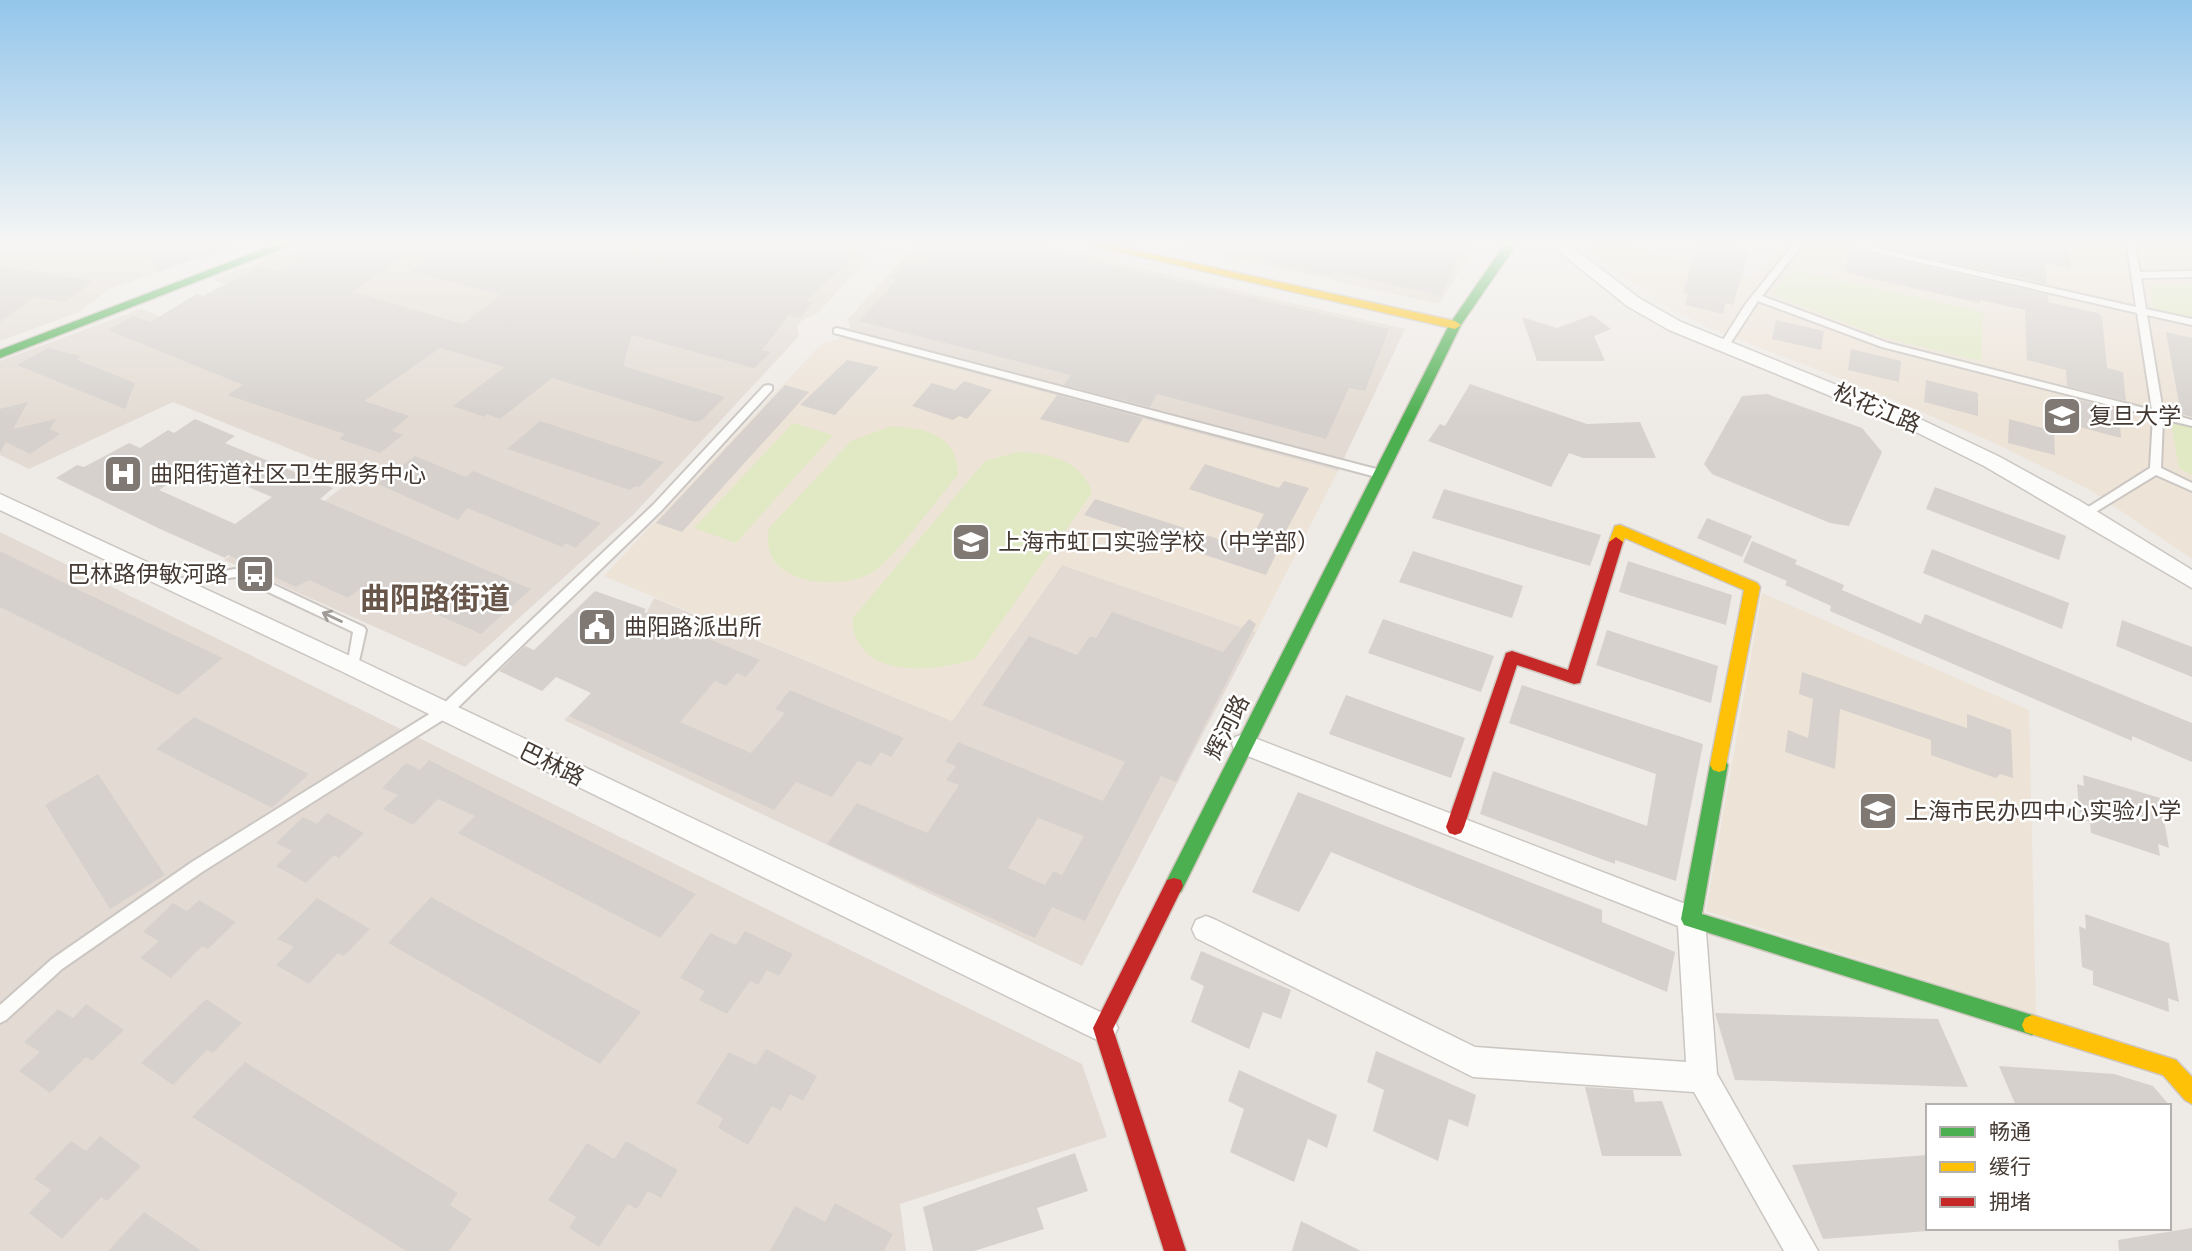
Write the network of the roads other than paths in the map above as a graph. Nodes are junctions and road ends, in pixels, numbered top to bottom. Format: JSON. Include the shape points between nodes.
{"nodes":[{"id":1,"x":132,"y":303,"type":"edge"},
{"id":2,"x":1358,"y":303,"type":"edge"},
{"id":3,"x":1470,"y":303,"type":"edge"},
{"id":4,"x":1635,"y":303,"type":"edge"},
{"id":5,"x":1752,"y":303,"type":"edge"},
{"id":6,"x":1773,"y":303,"type":"edge"},
{"id":7,"x":2107,"y":303,"type":"edge"},
{"id":8,"x":2140,"y":303,"type":"edge"},
{"id":9,"x":2141,"y":311,"type":"junction"},
{"id":10,"x":2192,"y":323,"type":"edge"},
{"id":11,"x":1455,"y":325,"type":"junction"},
{"id":12,"x":837,"y":331,"type":"dead end"},
{"id":13,"x":1723,"y":348,"type":"junction"},
{"id":14,"x":0,"y":354,"type":"edge"},
{"id":15,"x":768,"y":388,"type":"dead end"},
{"id":16,"x":2158,"y":415,"type":"junction"},
{"id":17,"x":2192,"y":423,"type":"edge"},
{"id":18,"x":2155,"y":470,"type":"junction"},
{"id":19,"x":1380,"y":474,"type":"junction"},
{"id":20,"x":2192,"y":487,"type":"edge"},
{"id":21,"x":0,"y":501,"type":"edge"},
{"id":22,"x":2085,"y":513,"type":"junction"},
{"id":23,"x":2192,"y":580,"type":"edge"},
{"id":24,"x":173,"y":584,"type":"junction"},
{"id":25,"x":353,"y":667,"type":"junction"},
{"id":26,"x":444,"y":712,"type":"junction"},
{"id":27,"x":1244,"y":744,"type":"junction"},
{"id":28,"x":1455,"y":827,"type":"junction"},
{"id":29,"x":1691,"y":919,"type":"junction"},
{"id":30,"x":1206,"y":929,"type":"dead end"},
{"id":31,"x":0,"y":1015,"type":"edge"},
{"id":32,"x":1103,"y":1028,"type":"junction"},
{"id":33,"x":1702,"y":1078,"type":"junction"},
{"id":34,"x":2192,"y":1093,"type":"edge"},
{"id":35,"x":1175,"y":1251,"type":"edge"},
{"id":36,"x":1802,"y":1251,"type":"edge"}],
"edges":[{"from":1,"to":14,"type":"street"},
{"from":2,"to":11,"type":"street"},
{"from":3,"to":11,"type":"street","name":"辉河路"},
{"from":4,"to":13,"type":"street","name":"松花江路"},
{"from":5,"to":13,"type":"lane"},
{"from":6,"to":16,"type":"lane","via":[[1885,345]]},
{"from":7,"to":9,"type":"lane"},
{"from":8,"to":9,"type":"lane"},
{"from":9,"to":10,"type":"lane"},
{"from":9,"to":16,"type":"lane"},
{"from":11,"to":19,"type":"street","name":"辉河路"},
{"from":12,"to":19,"type":"lane"},
{"from":13,"to":22,"type":"street","name":"松花江路","via":[[1911,422]]},
{"from":15,"to":26,"type":"lane","via":[[657,508]]},
{"from":16,"to":17,"type":"lane"},
{"from":16,"to":18,"type":"lane"},
{"from":18,"to":20,"type":"lane"},
{"from":18,"to":22,"type":"lane"},
{"from":19,"to":27,"type":"street","name":"辉河路"},
{"from":21,"to":24,"type":"street","name":"巴林路"},
{"from":22,"to":23,"type":"street","name":"松花江路"},
{"from":24,"to":25,"type":"street","name":"巴林路"},
{"from":25,"to":24,"type":"lane","one_way":true,"via":[[360,630],[249,578],[235,573]]},
{"from":25,"to":26,"type":"street","name":"巴林路"},
{"from":26,"to":31,"type":"lane","via":[[197,867],[57,964]]},
{"from":26,"to":32,"type":"street","name":"巴林路"},
{"from":27,"to":28,"type":"street"},
{"from":27,"to":32,"type":"street","name":"辉河路"},
{"from":28,"to":29,"type":"street"},
{"from":28,"to":29,"type":"street","via":[[1512,657],[1574,678],[1620,530],[1752,587]]},
{"from":29,"to":33,"type":"street"},
{"from":29,"to":34,"type":"street","via":[[2169,1067]]},
{"from":30,"to":33,"type":"street","via":[[1474,1062]]},
{"from":32,"to":35,"type":"street"},
{"from":33,"to":36,"type":"street"}]}
